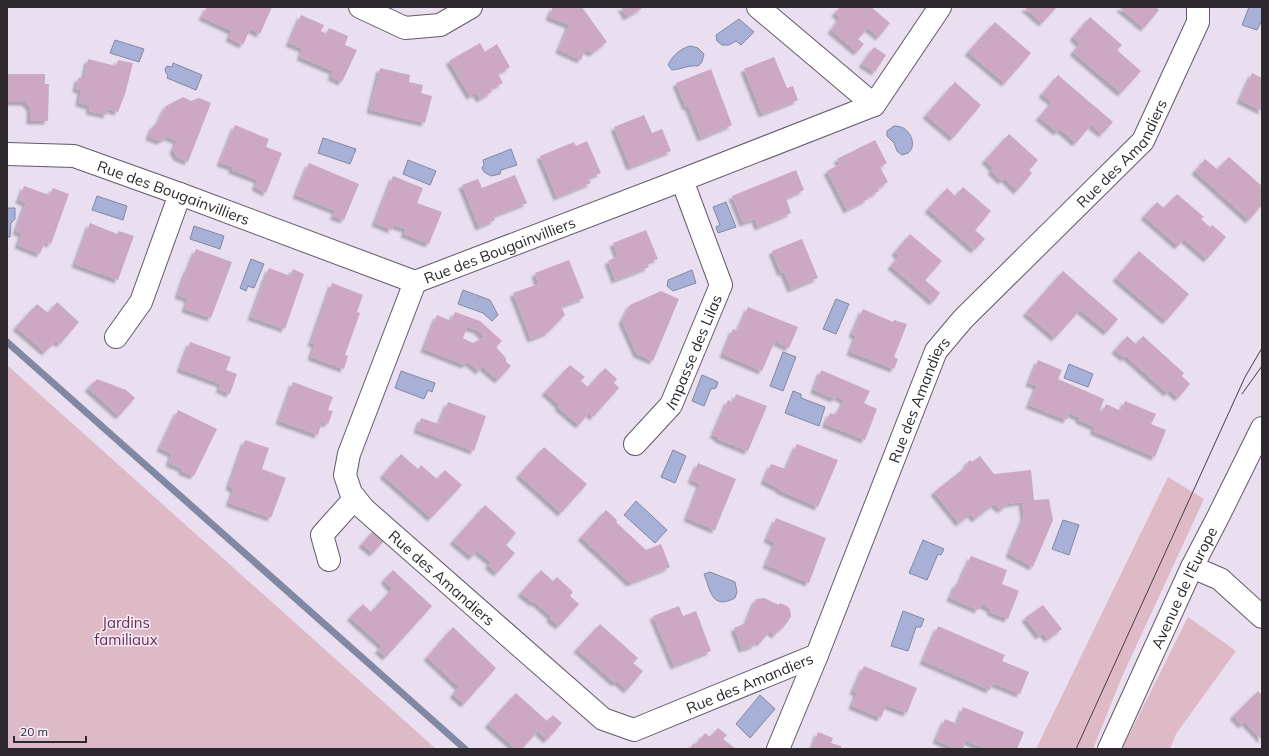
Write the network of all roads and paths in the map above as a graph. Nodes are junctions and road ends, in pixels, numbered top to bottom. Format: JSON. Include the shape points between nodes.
{"nodes":[{"id":1,"x":360,"y":7,"type":"edge"},
{"id":2,"x":471,"y":7,"type":"edge"},
{"id":3,"x":758,"y":7,"type":"edge"},
{"id":4,"x":940,"y":7,"type":"edge"},
{"id":5,"x":1198,"y":7,"type":"edge"},
{"id":6,"x":874,"y":105,"type":"junction"},
{"id":7,"x":7,"y":154,"type":"edge"},
{"id":8,"x":682,"y":180,"type":"junction"},
{"id":9,"x":180,"y":194,"type":"junction"},
{"id":10,"x":415,"y":282,"type":"junction"},
{"id":11,"x":116,"y":337,"type":"dead end"},
{"id":12,"x":1262,"y":428,"type":"edge"},
{"id":13,"x":635,"y":444,"type":"dead end"},
{"id":14,"x":355,"y":498,"type":"junction"},
{"id":15,"x":329,"y":560,"type":"dead end"},
{"id":16,"x":1192,"y":567,"type":"junction"},
{"id":17,"x":1262,"y":617,"type":"edge"},
{"id":18,"x":817,"y":655,"type":"junction"},
{"id":19,"x":778,"y":749,"type":"edge"},
{"id":20,"x":1109,"y":749,"type":"edge"}],
"edges":[{"from":1,"to":2,"type":"street","via":[[405,28],[440,25]]},
{"from":3,"to":6,"type":"street"},
{"from":4,"to":6,"type":"street"},
{"from":5,"to":18,"type":"street","name":"Rue des Amandiers","via":[[1198,22],[1143,141],[963,319],[936,351]]},
{"from":6,"to":8,"type":"street","name":"Rue des Bougainvilliers"},
{"from":7,"to":9,"type":"street","name":"Rue des Bougainvilliers","via":[[74,156]]},
{"from":8,"to":10,"type":"street","name":"Rue des Bougainvilliers"},
{"from":8,"to":13,"type":"street","name":"Impasse des Lilas","via":[[721,285],[671,404]]},
{"from":9,"to":10,"type":"street","name":"Rue des Bougainvilliers"},
{"from":9,"to":11,"type":"street","via":[[141,302]]},
{"from":10,"to":14,"type":"street","name":"Rue des Amandiers","via":[[349,454],[345,475]]},
{"from":12,"to":16,"type":"street","name":"Avenue de l'Europe"},
{"from":14,"to":15,"type":"street","via":[[322,535]]},
{"from":14,"to":18,"type":"street","name":"Rue des Amandiers","via":[[370,515],[603,719],[634,730]]},
{"from":16,"to":17,"type":"street","via":[[1220,579]]},
{"from":16,"to":20,"type":"street","name":"Avenue de l'Europe"},
{"from":18,"to":19,"type":"street"}]}
